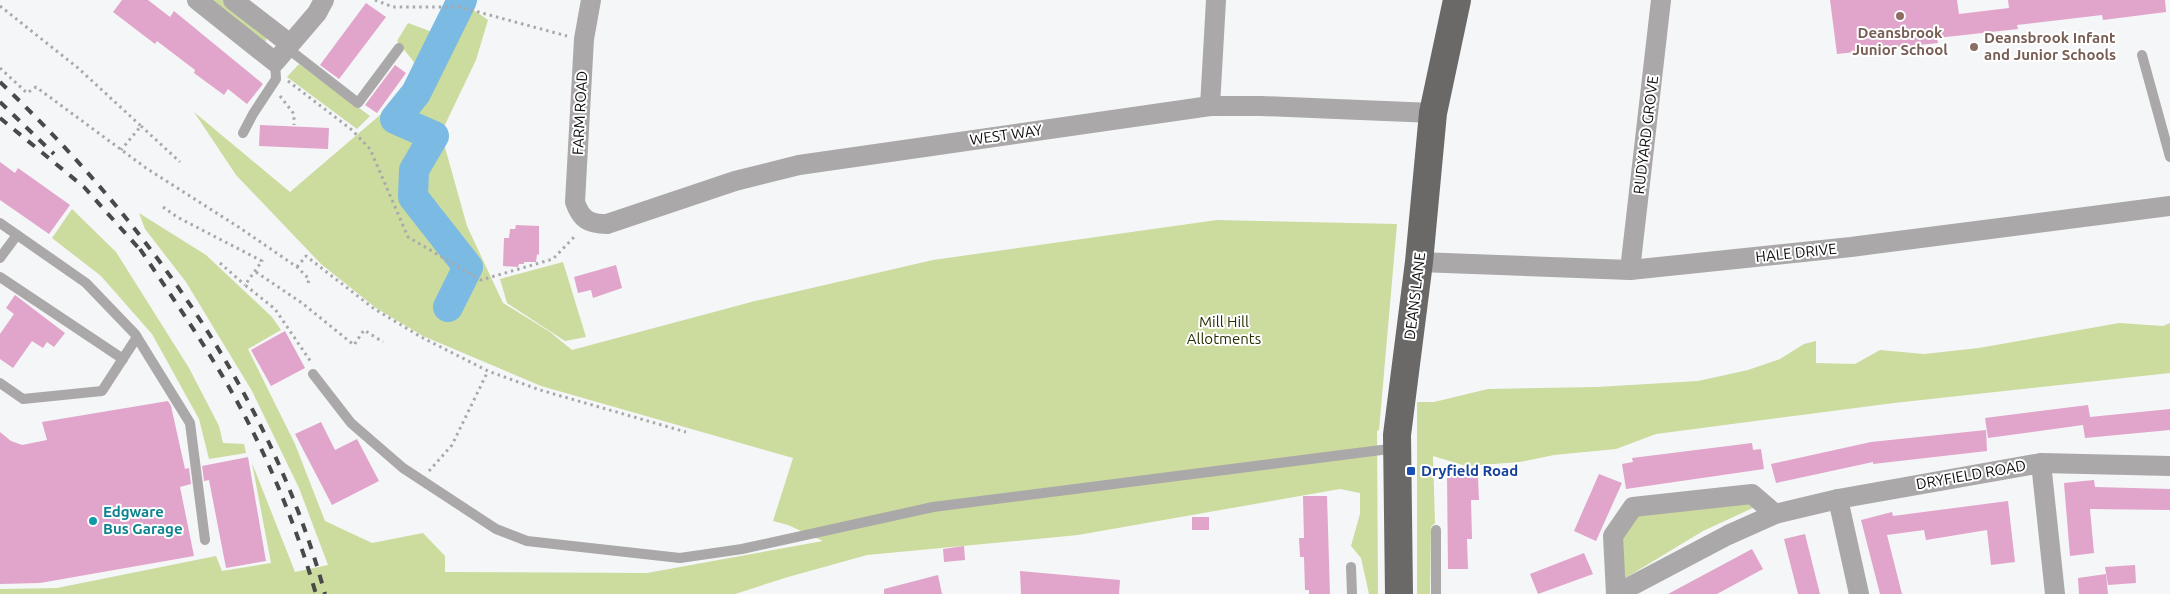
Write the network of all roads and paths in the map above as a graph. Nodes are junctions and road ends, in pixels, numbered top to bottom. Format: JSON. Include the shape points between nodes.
{"nodes":[{"id":1,"x":197,"y":0,"type":"edge"},
{"id":2,"x":233,"y":0,"type":"edge"},
{"id":3,"x":324,"y":0,"type":"edge"},
{"id":4,"x":375,"y":0,"type":"edge"},
{"id":5,"x":591,"y":0,"type":"edge"},
{"id":6,"x":1216,"y":0,"type":"edge"},
{"id":7,"x":1457,"y":0,"type":"edge"},
{"id":8,"x":1661,"y":0,"type":"edge"},
{"id":9,"x":0,"y":6,"type":"edge"},
{"id":10,"x":584,"y":39,"type":"junction"},
{"id":11,"x":399,"y":48,"type":"dead end"},
{"id":12,"x":2142,"y":55,"type":"dead end"},
{"id":13,"x":282,"y":58,"type":"junction"},
{"id":14,"x":0,"y":68,"type":"edge"},
{"id":15,"x":1210,"y":106,"type":"junction"},
{"id":16,"x":1433,"y":113,"type":"junction"},
{"id":17,"x":294,"y":125,"type":"dead end"},
{"id":18,"x":141,"y":126,"type":"junction"},
{"id":19,"x":243,"y":133,"type":"dead end"},
{"id":20,"x":121,"y":150,"type":"junction"},
{"id":21,"x":2170,"y":157,"type":"edge"},
{"id":22,"x":180,"y":162,"type":"dead end"},
{"id":23,"x":2170,"y":206,"type":"edge"},
{"id":24,"x":163,"y":207,"type":"dead end"},
{"id":25,"x":589,"y":221,"type":"junction"},
{"id":26,"x":0,"y":223,"type":"edge"},
{"id":27,"x":17,"y":235,"type":"junction"},
{"id":28,"x":0,"y":258,"type":"edge"},
{"id":29,"x":1420,"y":262,"type":"junction"},
{"id":30,"x":220,"y":263,"type":"dead end"},
{"id":31,"x":297,"y":267,"type":"junction"},
{"id":32,"x":1630,"y":270,"type":"junction"},
{"id":33,"x":256,"y":272,"type":"junction"},
{"id":34,"x":0,"y":277,"type":"edge"},
{"id":35,"x":308,"y":283,"type":"dead end"},
{"id":36,"x":245,"y":285,"type":"junction"},
{"id":37,"x":137,"y":337,"type":"junction"},
{"id":38,"x":383,"y":342,"type":"dead end"},
{"id":39,"x":123,"y":358,"type":"junction"},
{"id":40,"x":488,"y":371,"type":"junction"},
{"id":41,"x":313,"y":374,"type":"joint"},
{"id":42,"x":0,"y":383,"type":"edge"},
{"id":43,"x":686,"y":432,"type":"dead end"},
{"id":44,"x":1398,"y":448,"type":"junction"},
{"id":45,"x":2041,"y":463,"type":"junction"},
{"id":46,"x":2170,"y":466,"type":"edge"},
{"id":47,"x":420,"y":480,"type":"junction"},
{"id":48,"x":1838,"y":499,"type":"junction"},
{"id":49,"x":1776,"y":514,"type":"junction"},
{"id":50,"x":1436,"y":530,"type":"dead end"},
{"id":51,"x":205,"y":540,"type":"dead end"},
{"id":52,"x":1351,"y":567,"type":"dead end"},
{"id":53,"x":1352,"y":594,"type":"edge"},
{"id":54,"x":1399,"y":594,"type":"edge"},
{"id":55,"x":1436,"y":594,"type":"edge"},
{"id":56,"x":1616,"y":594,"type":"edge"},
{"id":57,"x":1859,"y":594,"type":"edge"},
{"id":58,"x":2055,"y":594,"type":"edge"}],
"edges":[{"from":1,"to":13,"type":"street"},
{"from":2,"to":13,"type":"street"},
{"from":3,"to":13,"type":"street"},
{"from":4,"to":10,"type":"path","via":[[394,7],[460,7]]},
{"from":5,"to":10,"type":"street","name":"FARM ROAD"},
{"from":6,"to":15,"type":"street"},
{"from":7,"to":16,"type":"main road","name":"DEANS LANE"},
{"from":8,"to":32,"type":"street","name":"RUDYARD GROVE"},
{"from":9,"to":18,"type":"path","via":[[78,68]]},
{"from":10,"to":25,"type":"street","name":"FARM ROAD","via":[[575,202],[579,213]]},
{"from":11,"to":13,"type":"lane","via":[[358,103]]},
{"from":12,"to":21,"type":"lane"},
{"from":13,"to":17,"type":"path","via":[[280,97],[294,114]]},
{"from":13,"to":19,"type":"lane"},
{"from":13,"to":25,"type":"path","via":[[285,79],[352,130],[370,149],[408,237],[481,280],[553,259]]},
{"from":14,"to":20,"type":"path","via":[[27,93],[36,87]]},
{"from":15,"to":16,"type":"street","name":"WEST WAY"},
{"from":15,"to":25,"type":"street","name":"WEST WAY","via":[[799,165],[735,181],[607,224]]},
{"from":16,"to":29,"type":"main road","name":"DEANS LANE"},
{"from":18,"to":20,"type":"path"},
{"from":18,"to":22,"type":"path"},
{"from":20,"to":31,"type":"path"},
{"from":23,"to":32,"type":"street","name":"HALE DRIVE","via":[[1860,246]]},
{"from":24,"to":33,"type":"path","via":[[262,261]]},
{"from":26,"to":27,"type":"lane"},
{"from":27,"to":28,"type":"lane"},
{"from":27,"to":37,"type":"lane","via":[[86,283]]},
{"from":29,"to":32,"type":"street","name":"HALE DRIVE"},
{"from":29,"to":44,"type":"main road","name":"DEANS LANE","via":[[1397,435]]},
{"from":30,"to":36,"type":"path"},
{"from":31,"to":35,"type":"path","via":[[310,279]]},
{"from":31,"to":40,"type":"path","via":[[306,256],[373,308]]},
{"from":33,"to":36,"type":"path"},
{"from":33,"to":38,"type":"path","via":[[302,303],[354,345],[364,330]]},
{"from":34,"to":39,"type":"lane"},
{"from":36,"to":41,"type":"path","via":[[283,319],[313,364]]},
{"from":37,"to":39,"type":"lane"},
{"from":37,"to":51,"type":"lane","via":[[190,423]]},
{"from":39,"to":42,"type":"lane","via":[[102,391],[23,399]]},
{"from":40,"to":43,"type":"path","via":[[553,394]]},
{"from":40,"to":47,"type":"path","via":[[452,445]]},
{"from":41,"to":47,"type":"lane","via":[[351,423]]},
{"from":44,"to":47,"type":"lane","via":[[933,507],[742,549],[680,558],[527,541],[496,529]]},
{"from":44,"to":54,"type":"main road","name":"DEANS LANE"},
{"from":45,"to":46,"type":"street","name":"DRYFIELD ROAD"},
{"from":45,"to":48,"type":"street","name":"DRYFIELD ROAD"},
{"from":45,"to":58,"type":"street"},
{"from":48,"to":49,"type":"street","name":"DRYFIELD ROAD"},
{"from":48,"to":57,"type":"street"},
{"from":49,"to":56,"type":"street","name":"DRYFIELD ROAD","via":[[1728,535]]},
{"from":49,"to":56,"type":"street","name":"DRYFIELD ROAD","via":[[1752,494],[1633,507],[1613,536]]},
{"from":50,"to":55,"type":"lane"},
{"from":52,"to":53,"type":"lane"}]}
